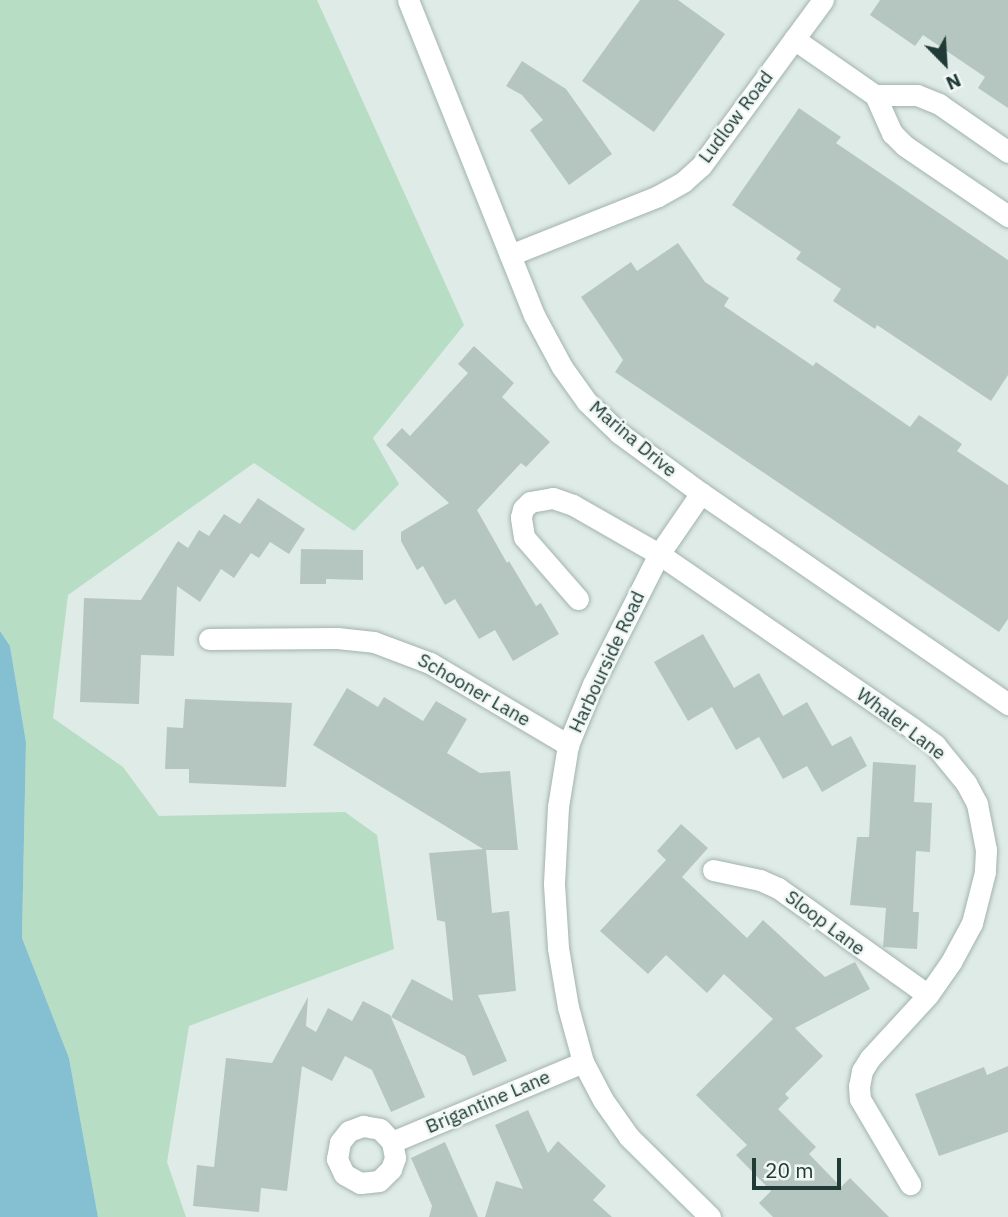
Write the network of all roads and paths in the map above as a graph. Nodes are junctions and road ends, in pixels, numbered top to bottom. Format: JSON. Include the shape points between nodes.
{"nodes":[{"id":1,"x":408,"y":0,"type":"edge"},
{"id":2,"x":823,"y":0,"type":"edge"},
{"id":3,"x":794,"y":39,"type":"junction"},
{"id":4,"x":875,"y":95,"type":"junction"},
{"id":5,"x":1008,"y":152,"type":"edge"},
{"id":6,"x":1008,"y":216,"type":"edge"},
{"id":7,"x":510,"y":255,"type":"junction"},
{"id":8,"x":701,"y":493,"type":"junction"},
{"id":9,"x":659,"y":554,"type":"junction"},
{"id":10,"x":578,"y":599,"type":"dead end"},
{"id":11,"x":209,"y":639,"type":"dead end"},
{"id":12,"x":1008,"y":704,"type":"edge"},
{"id":13,"x":568,"y":744,"type":"junction"},
{"id":14,"x":713,"y":870,"type":"dead end"},
{"id":15,"x":928,"y":995,"type":"junction"},
{"id":16,"x":583,"y":1062,"type":"junction"},
{"id":17,"x":392,"y":1142,"type":"dead end"},
{"id":18,"x":910,"y":1185,"type":"dead end"},
{"id":19,"x":710,"y":1217,"type":"edge"}],
"edges":[{"from":1,"to":7,"type":"street","name":"Marina Drive"},
{"from":2,"to":3,"type":"street","name":"Ludlow Road"},
{"from":3,"to":4,"type":"street"},
{"from":3,"to":7,"type":"street","name":"Ludlow Road","via":[[701,166],[683,182]]},
{"from":4,"to":5,"type":"street","via":[[917,94]]},
{"from":4,"to":6,"type":"street","via":[[892,133],[905,146]]},
{"from":7,"to":8,"type":"street","name":"Marina Drive","via":[[540,326],[587,401],[619,433]]},
{"from":8,"to":9,"type":"street","name":"Harbourside Road"},
{"from":8,"to":12,"type":"street","name":"Marina Drive"},
{"from":9,"to":10,"type":"street","name":"Whaler Lane","via":[[573,505],[553,498],[530,502],[521,517],[524,537]]},
{"from":9,"to":13,"type":"street","name":"Harbourside Road"},
{"from":9,"to":15,"type":"street","name":"Whaler Lane","via":[[912,727],[935,745],[966,783],[984,827],[985,872],[972,923]]},
{"from":11,"to":13,"type":"street","name":"Schooner Lane","via":[[374,642],[430,663]]},
{"from":13,"to":16,"type":"street","name":"Harbourside Road","via":[[558,807],[554,884],[558,948]]},
{"from":14,"to":15,"type":"street","name":"Sloop Lane","via":[[778,888]]},
{"from":15,"to":18,"type":"street","name":"Whaler Lane","via":[[870,1058],[859,1086],[860,1100]]},
{"from":16,"to":17,"type":"street","name":"Brigantine Lane"},
{"from":16,"to":19,"type":"street","name":"Harbourside Road","via":[[629,1137]]}]}
